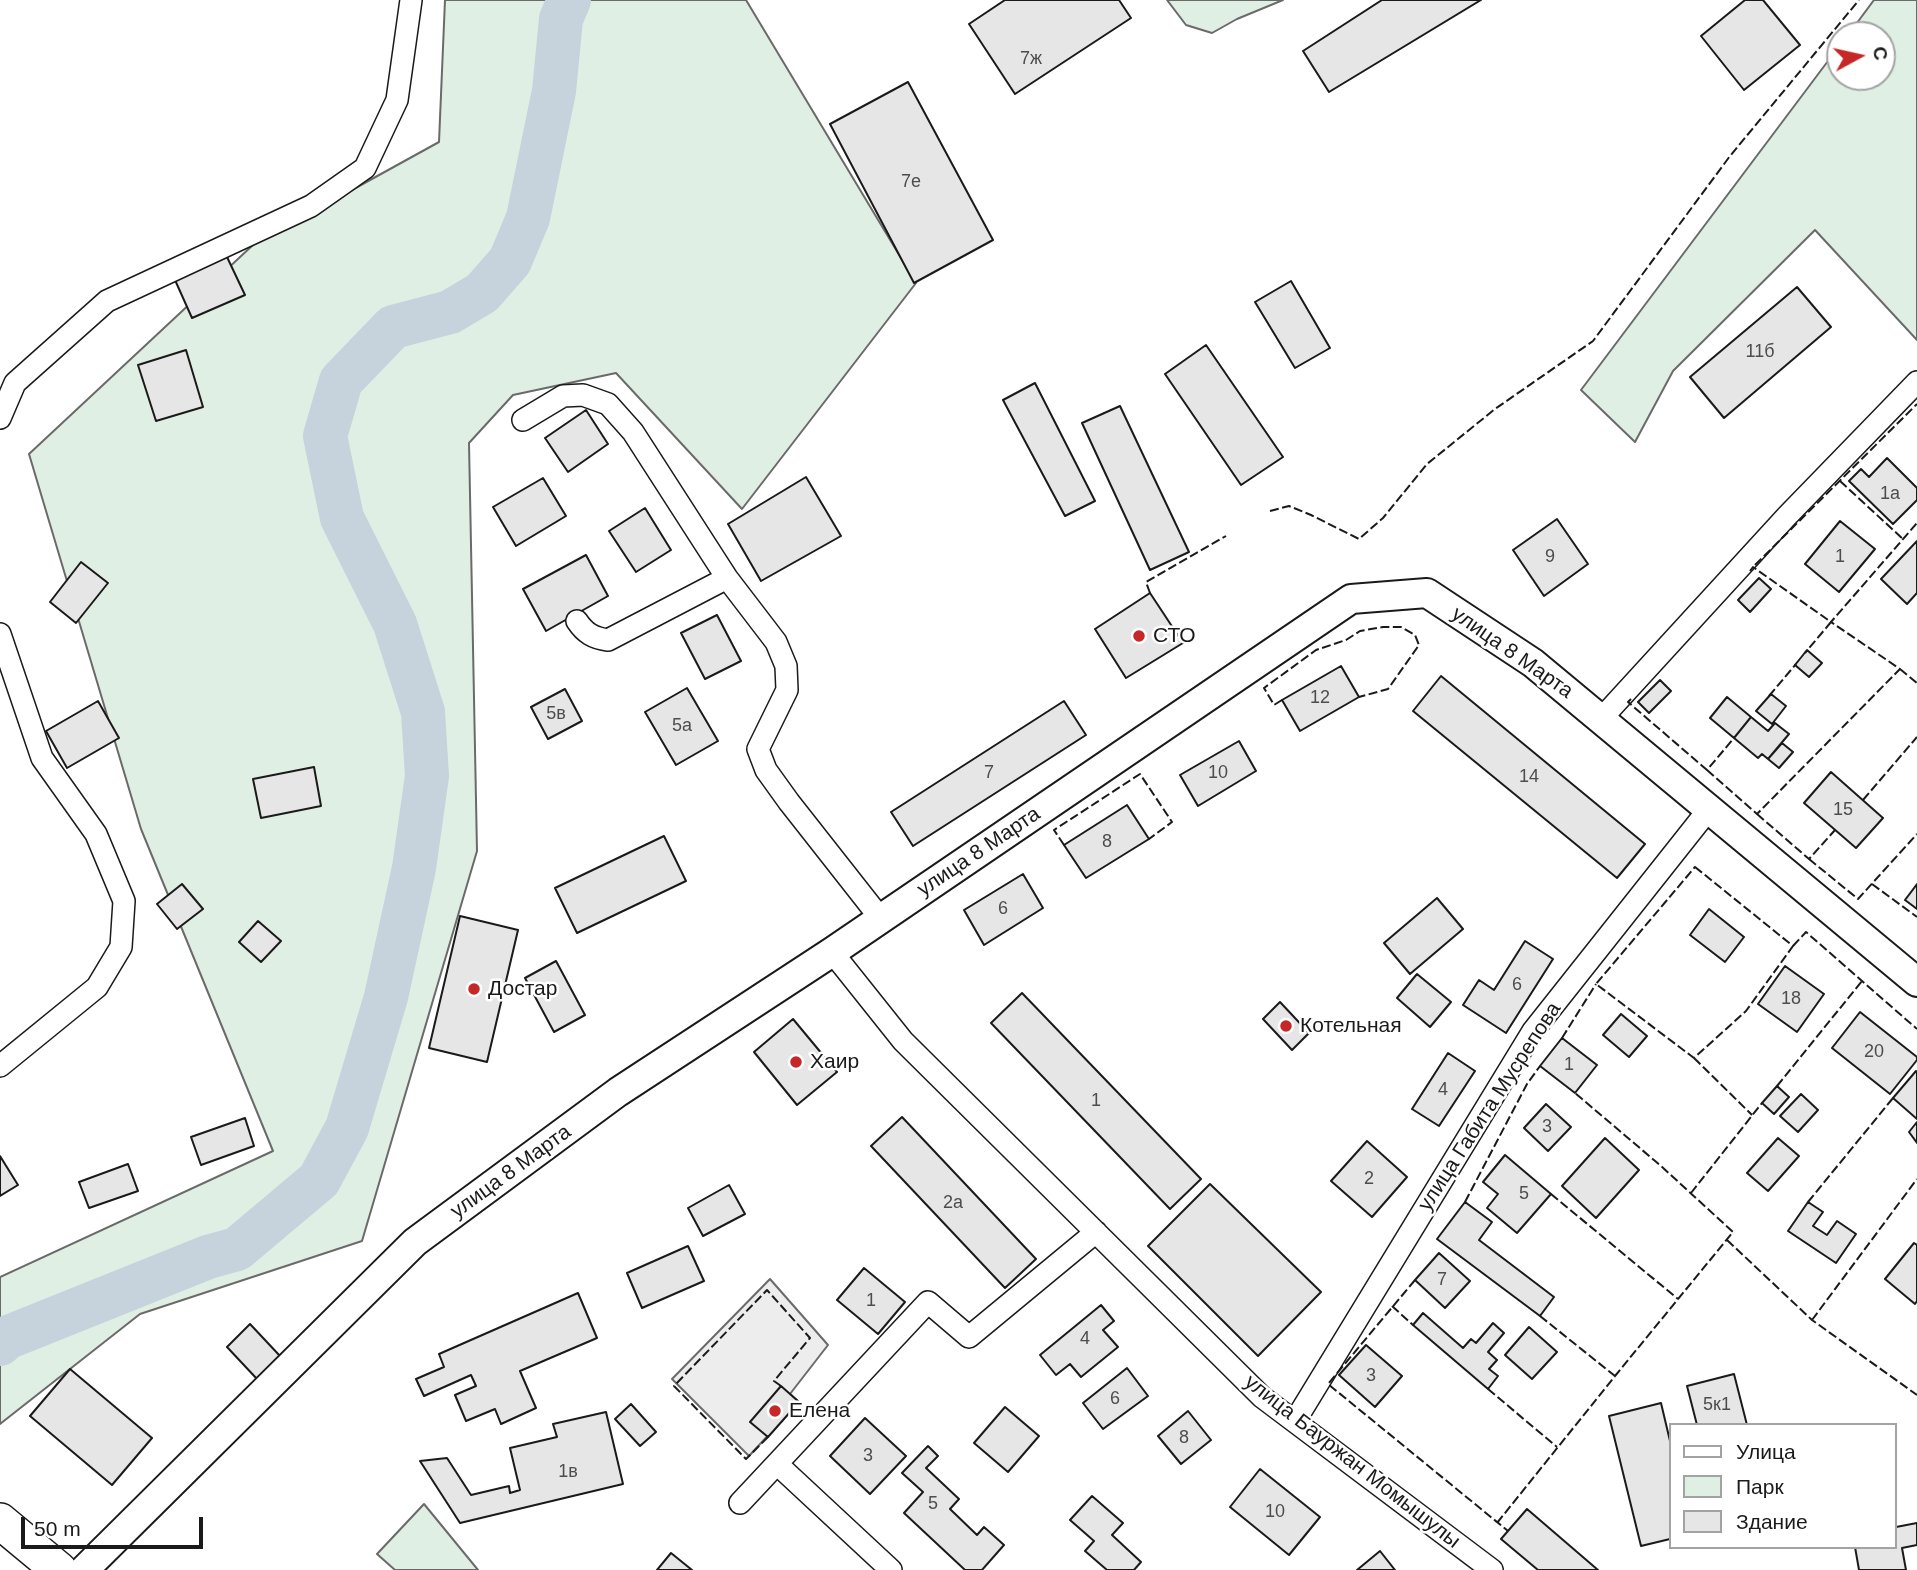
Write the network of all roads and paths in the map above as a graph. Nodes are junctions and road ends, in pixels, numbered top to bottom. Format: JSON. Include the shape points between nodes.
{"nodes":[{"id":1,"x":411,"y":0,"type":"edge"},
{"id":2,"x":1917,"y":382,"type":"edge"},
{"id":3,"x":0,"y":418,"type":"edge"},
{"id":4,"x":523,"y":420,"type":"dead end"},
{"id":5,"x":727,"y":578,"type":"junction"},
{"id":6,"x":577,"y":621,"type":"dead end"},
{"id":7,"x":0,"y":634,"type":"edge"},
{"id":8,"x":1601,"y":719,"type":"junction"},
{"id":9,"x":1709,"y":808,"type":"junction"},
{"id":10,"x":881,"y":919,"type":"junction"},
{"id":11,"x":832,"y":952,"type":"junction"},
{"id":12,"x":1917,"y":982,"type":"edge"},
{"id":13,"x":0,"y":1066,"type":"edge"},
{"id":14,"x":1096,"y":1232,"type":"junction"},
{"id":15,"x":1295,"y":1421,"type":"junction"},
{"id":16,"x":777,"y":1464,"type":"junction"},
{"id":17,"x":740,"y":1503,"type":"dead end"},
{"id":18,"x":0,"y":1521,"type":"edge"},
{"id":19,"x":59,"y":1570,"type":"edge"},
{"id":20,"x":84,"y":1570,"type":"edge"},
{"id":21,"x":891,"y":1570,"type":"edge"},
{"id":22,"x":1492,"y":1570,"type":"edge"}],
"edges":[{"from":1,"to":3,"type":"street","via":[[397,100],[365,168],[311,206],[107,301],[15,383]]},
{"from":2,"to":8,"type":"street"},
{"from":4,"to":5,"type":"street","via":[[563,396],[583,395],[608,404],[633,432]]},
{"from":5,"to":6,"type":"street","via":[[608,640],[594,639]]},
{"from":5,"to":10,"type":"street","via":[[776,642],[786,666],[786,690],[758,749],[766,770]]},
{"from":7,"to":13,"type":"street","via":[[42,758],[96,834],[124,901],[121,947],[97,987]]},
{"from":8,"to":9,"type":"street","name":"улица 8 Марта"},
{"from":8,"to":10,"type":"street","name":"улица 8 Марта","via":[[1533,663],[1427,593],[1352,599]]},
{"from":9,"to":12,"type":"street","name":"улица 8 Марта"},
{"from":9,"to":15,"type":"street","name":"улица Габита Мусрепова","via":[[1533,1031]]},
{"from":10,"to":11,"type":"street","name":"улица 8 Марта"},
{"from":11,"to":14,"type":"street","name":"улица Бауржан Момышулы","via":[[903,1041]]},
{"from":11,"to":20,"type":"street","name":"улица 8 Марта","via":[[618,1092],[415,1242]]},
{"from":14,"to":15,"type":"street","name":"улица Бауржан Момышулы","via":[[1262,1397]]},
{"from":14,"to":16,"type":"street","via":[[969,1337],[928,1302]]},
{"from":15,"to":22,"type":"street","name":"улица Бауржан Момышулы"},
{"from":16,"to":17,"type":"street"},
{"from":16,"to":21,"type":"street"},
{"from":18,"to":19,"type":"main road"}]}
